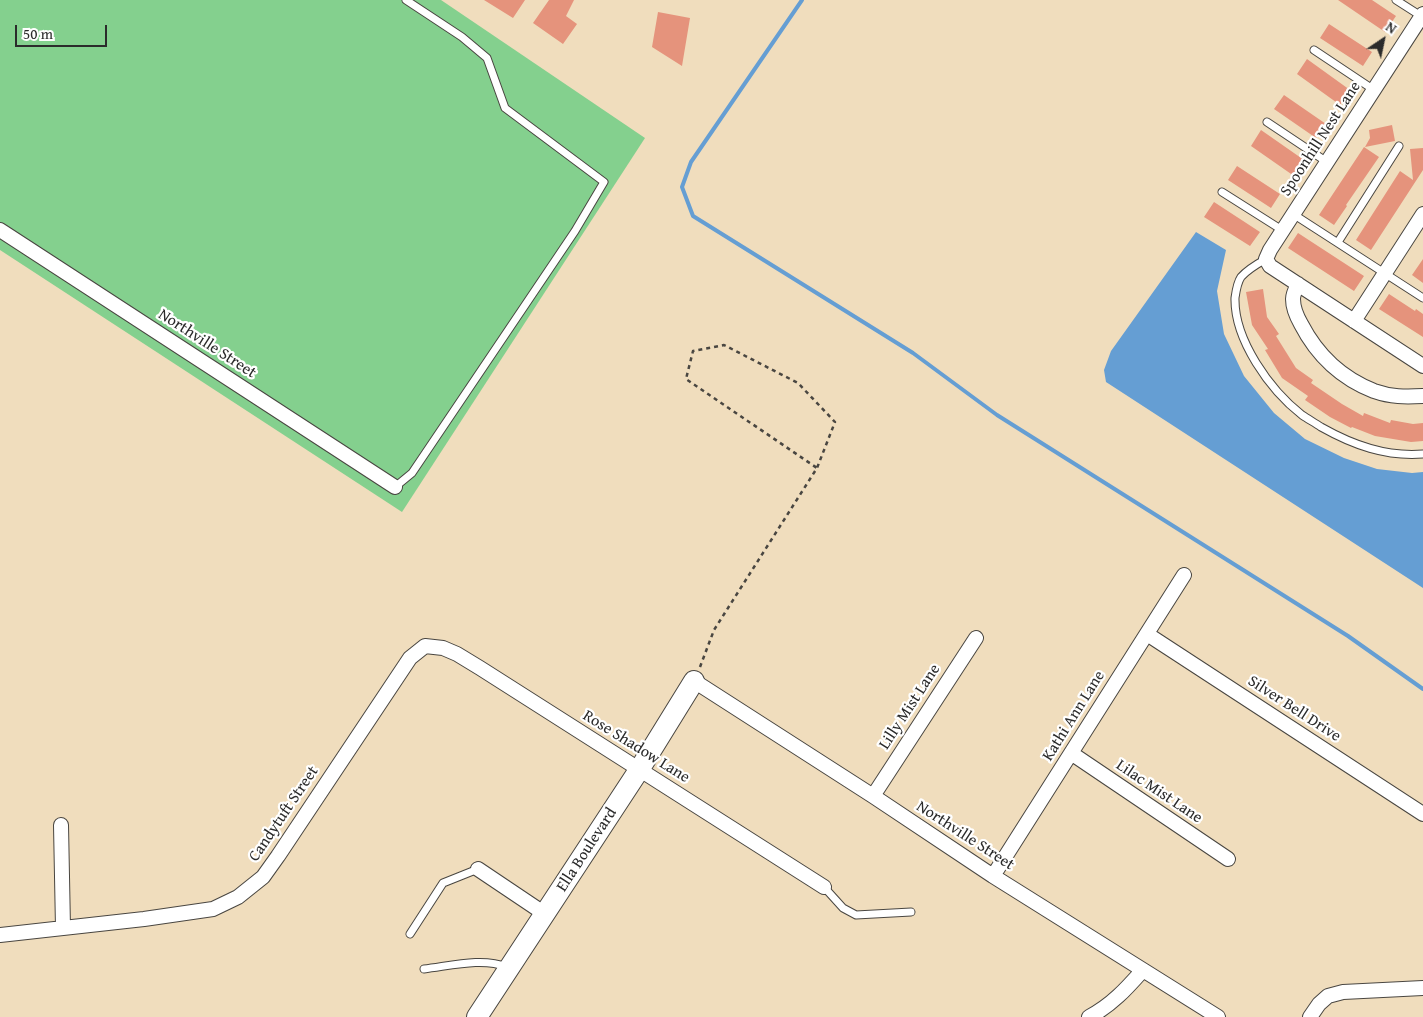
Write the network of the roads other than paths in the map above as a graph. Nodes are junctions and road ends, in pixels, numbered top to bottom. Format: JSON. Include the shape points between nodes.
{"nodes":[{"id":1,"x":406,"y":0,"type":"edge"},
{"id":2,"x":1396,"y":0,"type":"edge"},
{"id":3,"x":1422,"y":15,"type":"edge"},
{"id":4,"x":1314,"y":50,"type":"dead end"},
{"id":5,"x":1374,"y":90,"type":"junction"},
{"id":6,"x":1267,"y":122,"type":"dead end"},
{"id":7,"x":1399,"y":146,"type":"dead end"},
{"id":8,"x":1327,"y":162,"type":"junction"},
{"id":9,"x":1222,"y":192,"type":"dead end"},
{"id":10,"x":1293,"y":214,"type":"junction"},
{"id":11,"x":1423,"y":214,"type":"edge"},
{"id":12,"x":0,"y":230,"type":"edge"},
{"id":13,"x":1282,"y":230,"type":"junction"},
{"id":14,"x":1338,"y":242,"type":"junction"},
{"id":15,"x":1266,"y":259,"type":"junction"},
{"id":16,"x":1385,"y":273,"type":"junction"},
{"id":17,"x":1298,"y":284,"type":"junction"},
{"id":18,"x":1423,"y":298,"type":"edge"},
{"id":19,"x":1354,"y":320,"type":"junction"},
{"id":20,"x":1423,"y":366,"type":"edge"},
{"id":21,"x":1423,"y":396,"type":"edge"},
{"id":22,"x":1423,"y":454,"type":"edge"},
{"id":23,"x":395,"y":487,"type":"joint"},
{"id":24,"x":1184,"y":575,"type":"dead end"},
{"id":25,"x":1147,"y":634,"type":"junction"},
{"id":26,"x":976,"y":638,"type":"dead end"},
{"id":27,"x":425,"y":646,"type":"joint"},
{"id":28,"x":694,"y":682,"type":"joint"},
{"id":29,"x":1071,"y":753,"type":"junction"},
{"id":30,"x":639,"y":770,"type":"junction"},
{"id":31,"x":873,"y":796,"type":"junction"},
{"id":32,"x":1423,"y":814,"type":"edge"},
{"id":33,"x":61,"y":825,"type":"dead end"},
{"id":34,"x":1228,"y":859,"type":"dead end"},
{"id":35,"x":478,"y":869,"type":"joint"},
{"id":36,"x":993,"y":876,"type":"junction"},
{"id":37,"x":824,"y":887,"type":"joint"},
{"id":38,"x":911,"y":912,"type":"dead end"},
{"id":39,"x":546,"y":914,"type":"junction"},
{"id":40,"x":63,"y":928,"type":"junction"},
{"id":41,"x":410,"y":934,"type":"dead end"},
{"id":42,"x":0,"y":935,"type":"edge"},
{"id":43,"x":509,"y":968,"type":"junction"},
{"id":44,"x":424,"y":969,"type":"dead end"},
{"id":45,"x":1143,"y":970,"type":"junction"},
{"id":46,"x":1423,"y":988,"type":"edge"},
{"id":47,"x":477,"y":1017,"type":"edge"},
{"id":48,"x":1089,"y":1017,"type":"edge"},
{"id":49,"x":1218,"y":1017,"type":"edge"},
{"id":50,"x":1310,"y":1017,"type":"edge"}],
"edges":[{"from":1,"to":23,"type":"lane","via":[[462,37],[487,58],[505,108],[604,182],[575,231],[412,473]]},
{"from":2,"to":3,"type":"lane"},
{"from":3,"to":5,"type":"street","name":"Spoonhill Nest Lane"},
{"from":4,"to":5,"type":"lane"},
{"from":5,"to":8,"type":"street","name":"Spoonhill Nest Lane"},
{"from":6,"to":8,"type":"lane"},
{"from":7,"to":14,"type":"lane"},
{"from":8,"to":10,"type":"street","name":"Spoonhill Nest Lane"},
{"from":9,"to":13,"type":"lane"},
{"from":10,"to":13,"type":"street","name":"Spoonhill Nest Lane"},
{"from":10,"to":14,"type":"lane"},
{"from":11,"to":16,"type":"street"},
{"from":12,"to":23,"type":"street","name":"Northville Street"},
{"from":13,"to":15,"type":"street","name":"Spoonhill Nest Lane"},
{"from":14,"to":16,"type":"lane"},
{"from":15,"to":17,"type":"street","via":[[1270,266]]},
{"from":15,"to":22,"type":"lane","via":[[1240,278],[1235,312],[1253,358],[1280,396],[1302,415],[1338,437],[1374,450]]},
{"from":16,"to":18,"type":"lane"},
{"from":16,"to":19,"type":"street"},
{"from":17,"to":19,"type":"street"},
{"from":17,"to":21,"type":"street","via":[[1293,299],[1296,315],[1327,362],[1349,379],[1374,391],[1398,397]]},
{"from":19,"to":20,"type":"street"},
{"from":24,"to":25,"type":"street","name":"Kathi Ann Lane"},
{"from":25,"to":29,"type":"street","name":"Kathi Ann Lane"},
{"from":25,"to":32,"type":"street","name":"Silver Bell Drive"},
{"from":26,"to":31,"type":"street","name":"Lilly Mist Lane"},
{"from":27,"to":30,"type":"street","name":"Rose Shadow Lane","via":[[457,654]]},
{"from":27,"to":40,"type":"street","name":"Candytuft Street","via":[[410,658],[263,877],[238,897],[213,909]]},
{"from":28,"to":30,"type":"street","name":"Ella Boulevard"},
{"from":28,"to":31,"type":"street","name":"Northville Street"},
{"from":29,"to":34,"type":"street","name":"Lilac Mist Lane"},
{"from":29,"to":36,"type":"street","name":"Kathi Ann Lane"},
{"from":30,"to":37,"type":"street","name":"Rose Shadow Lane"},
{"from":30,"to":39,"type":"street","name":"Ella Boulevard"},
{"from":31,"to":36,"type":"street","name":"Northville Street"},
{"from":33,"to":40,"type":"street"},
{"from":35,"to":39,"type":"street"},
{"from":35,"to":41,"type":"lane","via":[[442,883]]},
{"from":36,"to":45,"type":"street","name":"Northville Street"},
{"from":37,"to":38,"type":"lane","via":[[843,908],[856,915]]},
{"from":39,"to":43,"type":"street","name":"Ella Boulevard"},
{"from":40,"to":42,"type":"street","name":"Candytuft Street"},
{"from":43,"to":44,"type":"lane","via":[[484,962]]},
{"from":43,"to":47,"type":"street","name":"Ella Boulevard"},
{"from":45,"to":48,"type":"street","via":[[1121,994]]},
{"from":45,"to":49,"type":"street","name":"Northville Street"},
{"from":46,"to":50,"type":"street","via":[[1343,992],[1328,996]]}]}
